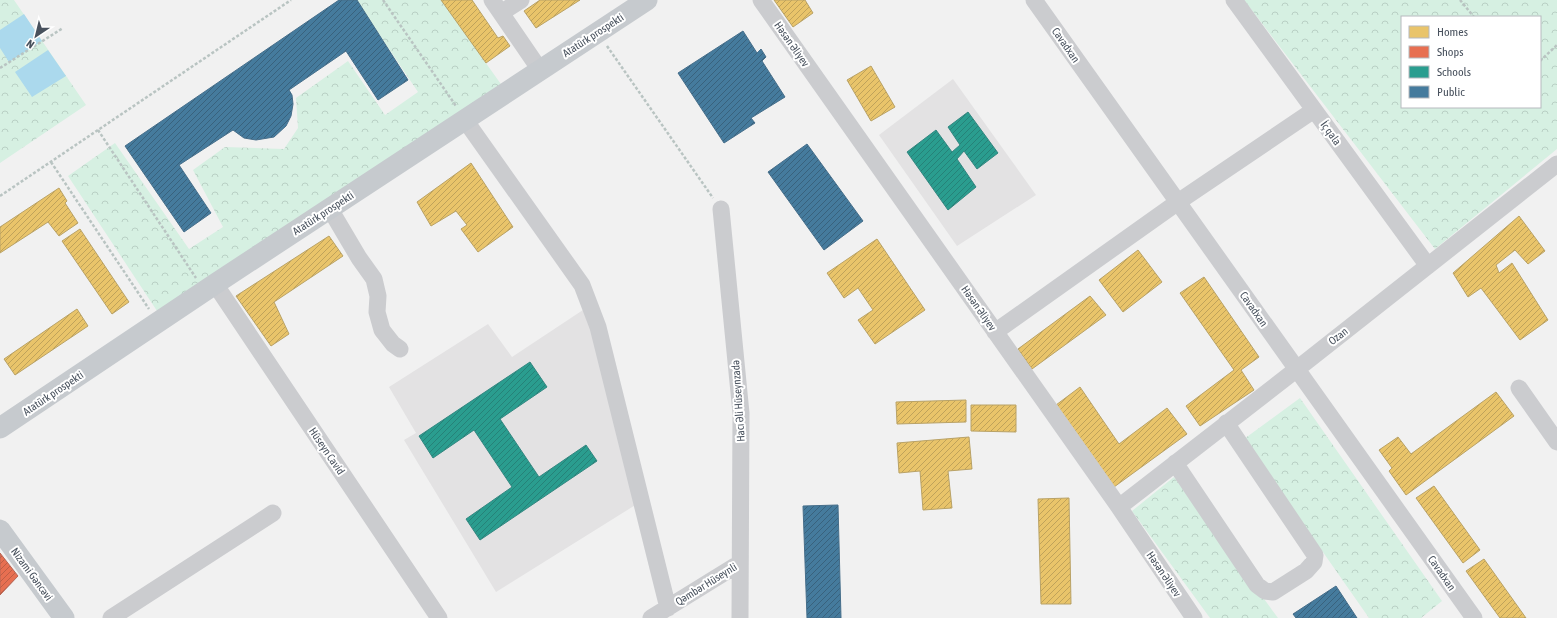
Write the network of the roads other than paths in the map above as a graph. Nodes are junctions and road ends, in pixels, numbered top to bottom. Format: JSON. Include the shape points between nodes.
{"nodes":[{"id":1,"x":521,"y":0,"type":"edge"},
{"id":2,"x":647,"y":0,"type":"edge"},
{"id":3,"x":761,"y":0,"type":"edge"},
{"id":4,"x":1034,"y":0,"type":"edge"},
{"id":5,"x":1234,"y":0,"type":"edge"},
{"id":6,"x":496,"y":7,"type":"edge"},
{"id":7,"x":540,"y":70,"type":"junction"},
{"id":8,"x":1314,"y":110,"type":"junction"},
{"id":9,"x":465,"y":120,"type":"junction"},
{"id":10,"x":1557,"y":164,"type":"edge"},
{"id":11,"x":1178,"y":202,"type":"junction"},
{"id":12,"x":330,"y":208,"type":"junction"},
{"id":13,"x":721,"y":209,"type":"road end"},
{"id":14,"x":1428,"y":266,"type":"junction"},
{"id":15,"x":210,"y":288,"type":"junction"},
{"id":16,"x":995,"y":332,"type":"junction"},
{"id":17,"x":400,"y":349,"type":"dead end"},
{"id":18,"x":1297,"y":369,"type":"junction"},
{"id":19,"x":1519,"y":388,"type":"dead end"},
{"id":20,"x":1226,"y":423,"type":"junction"},
{"id":21,"x":0,"y":428,"type":"edge"},
{"id":22,"x":1557,"y":442,"type":"edge"},
{"id":23,"x":1175,"y":463,"type":"junction"},
{"id":24,"x":1119,"y":506,"type":"junction"},
{"id":25,"x":273,"y":513,"type":"dead end"},
{"id":26,"x":0,"y":530,"type":"edge"},
{"id":27,"x":740,"y":563,"type":"junction"},
{"id":28,"x":668,"y":608,"type":"junction"},
{"id":29,"x":64,"y":618,"type":"edge"},
{"id":30,"x":112,"y":618,"type":"edge"},
{"id":31,"x":439,"y":618,"type":"edge"},
{"id":32,"x":651,"y":618,"type":"edge"},
{"id":33,"x":740,"y":618,"type":"edge"},
{"id":34,"x":1194,"y":618,"type":"edge"},
{"id":35,"x":1474,"y":618,"type":"edge"}],
"edges":[{"from":1,"to":6,"type":"street"},
{"from":2,"to":7,"type":"main road","name":"Atatürk prospekti"},
{"from":3,"to":16,"type":"street","name":"Həsən Əliyev"},
{"from":4,"to":11,"type":"street","name":"Cavadxan"},
{"from":5,"to":8,"type":"street","name":"İç qala"},
{"from":6,"to":7,"type":"street"},
{"from":7,"to":9,"type":"main road","name":"Atatürk prospekti"},
{"from":8,"to":11,"type":"street"},
{"from":8,"to":14,"type":"street","name":"İç qala"},
{"from":9,"to":12,"type":"main road","name":"Atatürk prospekti"},
{"from":9,"to":28,"type":"street","via":[[582,285],[598,327]]},
{"from":10,"to":14,"type":"street","name":"Ozan"},
{"from":11,"to":16,"type":"street"},
{"from":11,"to":18,"type":"street","name":"Cavadxan"},
{"from":12,"to":15,"type":"main road","name":"Atatürk prospekti"},
{"from":12,"to":17,"type":"street","via":[[374,280],[378,296],[377,312],[382,330]]},
{"from":13,"to":27,"type":"street","name":"Hacı Əli Hüseynzadə","via":[[741,413]]},
{"from":14,"to":18,"type":"street","name":"Ozan"},
{"from":15,"to":21,"type":"main road","name":"Atatürk prospekti"},
{"from":15,"to":31,"type":"street","name":"Hüseyn Cavid"},
{"from":16,"to":24,"type":"street","name":"Həsən Əliyev"},
{"from":18,"to":20,"type":"street","name":"Ozan"},
{"from":18,"to":35,"type":"street","name":"Cavadxan"},
{"from":19,"to":22,"type":"street"},
{"from":20,"to":23,"type":"street","name":"Ozan"},
{"from":20,"to":23,"type":"street","via":[[1315,555],[1314,562],[1306,571],[1273,592],[1265,591],[1257,585]]},
{"from":23,"to":24,"type":"street","name":"Ozan"},
{"from":24,"to":34,"type":"street","name":"Həsən Əliyev"},
{"from":25,"to":30,"type":"street"},
{"from":26,"to":29,"type":"main road","name":"Nizami Gəncəvi"},
{"from":27,"to":28,"type":"street","name":"Qəmbər Hüseynli"},
{"from":27,"to":33,"type":"street","name":"Hacı Əli Hüseynzadə"},
{"from":28,"to":32,"type":"street","name":"Qəmbər Hüseynli"}]}
